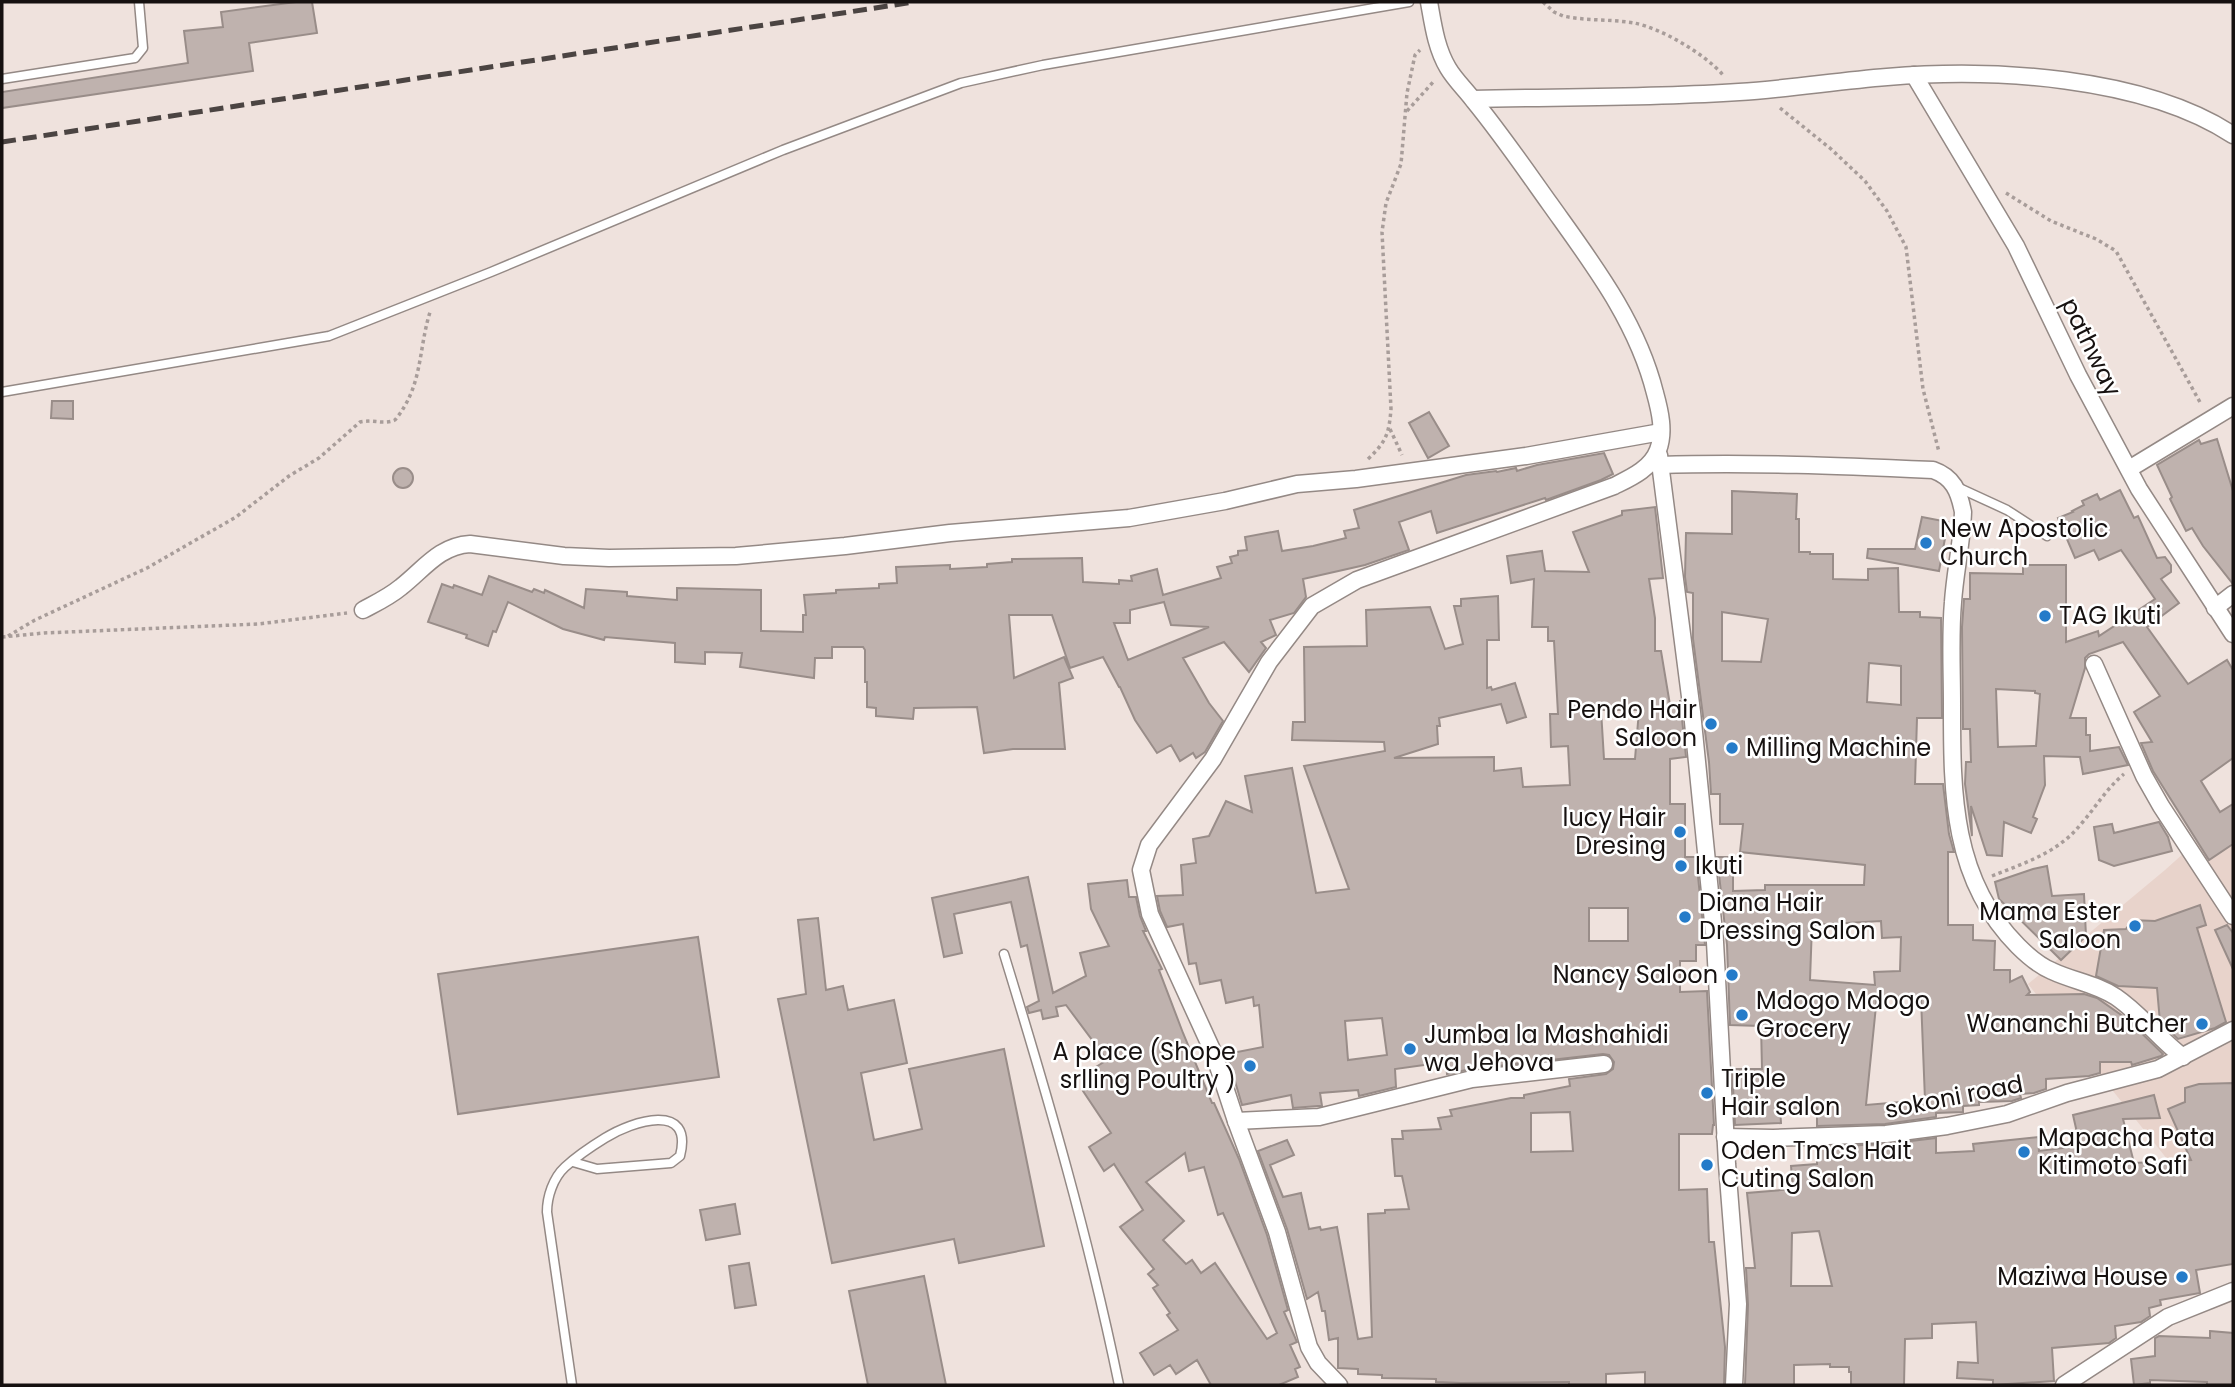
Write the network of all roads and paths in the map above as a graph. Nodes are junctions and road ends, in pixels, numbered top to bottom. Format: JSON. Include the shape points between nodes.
{"nodes":[{"id":1,"x":139,"y":2,"type":"edge"},
{"id":2,"x":1409,"y":2,"type":"edge"},
{"id":3,"x":1429,"y":2,"type":"edge"},
{"id":4,"x":1543,"y":2,"type":"edge"},
{"id":5,"x":1434,"y":32,"type":"junction"},
{"id":6,"x":1447,"y":67,"type":"junction"},
{"id":7,"x":1914,"y":75,"type":"junction"},
{"id":8,"x":2,"y":79,"type":"edge"},
{"id":9,"x":1760,"y":91,"type":"junction"},
{"id":10,"x":1737,"y":92,"type":"junction"},
{"id":11,"x":1473,"y":99,"type":"junction"},
{"id":12,"x":1406,"y":113,"type":"junction"},
{"id":13,"x":2233,"y":135,"type":"edge"},
{"id":14,"x":2000,"y":189,"type":"dead end"},
{"id":15,"x":444,"y":289,"type":"junction"},
{"id":16,"x":2,"y":392,"type":"edge"},
{"id":17,"x":2233,"y":406,"type":"edge"},
{"id":18,"x":2211,"y":421,"type":"junction"},
{"id":19,"x":1390,"y":429,"type":"junction"},
{"id":20,"x":1661,"y":432,"type":"junction"},
{"id":21,"x":1660,"y":457,"type":"junction"},
{"id":22,"x":2129,"y":469,"type":"junction"},
{"id":23,"x":1414,"y":471,"type":"junction"},
{"id":24,"x":1346,"y":480,"type":"junction"},
{"id":25,"x":1950,"y":480,"type":"junction"},
{"id":26,"x":2047,"y":536,"type":"dead end"},
{"id":27,"x":2233,"y":594,"type":"edge"},
{"id":28,"x":2215,"y":608,"type":"junction"},
{"id":29,"x":363,"y":610,"type":"joint"},
{"id":30,"x":2233,"y":634,"type":"edge"},
{"id":31,"x":8,"y":636,"type":"junction"},
{"id":32,"x":2,"y":638,"type":"edge"},
{"id":33,"x":2094,"y":664,"type":"dead end"},
{"id":34,"x":2138,"y":763,"type":"junction"},
{"id":35,"x":1974,"y":884,"type":"junction"},
{"id":36,"x":2233,"y":916,"type":"edge"},
{"id":37,"x":1004,"y":954,"type":"dead end"},
{"id":38,"x":2233,"y":1030,"type":"edge"},
{"id":39,"x":2183,"y":1057,"type":"junction"},
{"id":40,"x":1604,"y":1064,"type":"dead end"},
{"id":41,"x":1236,"y":1121,"type":"junction"},
{"id":42,"x":1725,"y":1138,"type":"junction"},
{"id":43,"x":572,"y":1162,"type":"junction"},
{"id":44,"x":2233,"y":1292,"type":"edge"},
{"id":45,"x":572,"y":1385,"type":"edge"},
{"id":46,"x":1119,"y":1385,"type":"edge"},
{"id":47,"x":1339,"y":1385,"type":"edge"},
{"id":48,"x":1734,"y":1385,"type":"edge"},
{"id":49,"x":2064,"y":1385,"type":"edge"}],
"edges":[{"from":1,"to":8,"type":"lane","via":[[142,48],[135,58]]},
{"from":2,"to":15,"type":"lane","via":[[961,83],[783,150]]},
{"from":3,"to":5,"type":"street"},
{"from":4,"to":10,"type":"path","via":[[1563,16],[1632,23],[1665,34],[1717,68]]},
{"from":5,"to":6,"type":"street"},
{"from":5,"to":12,"type":"path","via":[[1415,55]]},
{"from":6,"to":11,"type":"street"},
{"from":6,"to":12,"type":"path"},
{"from":7,"to":9,"type":"street"},
{"from":7,"to":13,"type":"street","via":[[2012,75],[2114,89],[2169,104]]},
{"from":7,"to":22,"type":"street","name":"pathway","via":[[2016,246]]},
{"from":9,"to":10,"type":"street"},
{"from":9,"to":25,"type":"path","via":[[1865,181],[1906,247],[1923,389]]},
{"from":10,"to":11,"type":"street"},
{"from":11,"to":20,"type":"street","via":[[1603,278],[1630,325],[1651,375]]},
{"from":12,"to":19,"type":"path","via":[[1401,164],[1386,203],[1382,232]]},
{"from":14,"to":18,"type":"path","via":[[2051,221],[2116,250]]},
{"from":15,"to":16,"type":"lane","via":[[329,336]]},
{"from":15,"to":31,"type":"path","via":[[429,317],[411,397],[396,420],[360,422],[236,517],[147,568]]},
{"from":17,"to":18,"type":"street"},
{"from":18,"to":22,"type":"street"},
{"from":19,"to":23,"type":"path"},
{"from":19,"to":24,"type":"path","via":[[1386,440]]},
{"from":20,"to":21,"type":"street"},
{"from":20,"to":23,"type":"street"},
{"from":21,"to":25,"type":"street","via":[[1933,470]]},
{"from":21,"to":41,"type":"street","via":[[1614,486],[1357,580],[1312,606],[1269,662],[1213,759],[1149,845],[1142,870],[1150,914],[1214,1054]]},
{"from":21,"to":42,"type":"street","via":[[1702,804]]},
{"from":22,"to":28,"type":"street","name":"pathway"},
{"from":23,"to":24,"type":"street"},
{"from":24,"to":29,"type":"street","via":[[1297,484],[1129,518],[736,556],[609,558],[456,545],[438,554],[404,586]]},
{"from":25,"to":26,"type":"lane"},
{"from":25,"to":35,"type":"street","via":[[1963,512],[1952,605],[1953,785],[1959,831]]},
{"from":27,"to":28,"type":"street"},
{"from":28,"to":30,"type":"street","name":"pathway"},
{"from":29,"to":31,"type":"path","via":[[258,624]]},
{"from":31,"to":32,"type":"path"},
{"from":33,"to":34,"type":"street"},
{"from":34,"to":35,"type":"path","via":[[2099,798],[2065,841],[2031,861]]},
{"from":34,"to":36,"type":"street"},
{"from":35,"to":39,"type":"street","via":[[2001,927],[2031,957],[2050,971],[2115,996]]},
{"from":37,"to":46,"type":"lane","via":[[1094,1267]]},
{"from":38,"to":39,"type":"street","name":"sokoni road"},
{"from":39,"to":42,"type":"street","name":"sokoni road","via":[[2158,1069],[2007,1114],[1947,1126],[1886,1134]]},
{"from":40,"to":41,"type":"street","via":[[1472,1079],[1319,1117]]},
{"from":41,"to":47,"type":"street","via":[[1271,1212],[1309,1347]]},
{"from":42,"to":48,"type":"street","via":[[1738,1304]]},
{"from":43,"to":43,"type":"lane","via":[[606,1137],[660,1119],[672,1121],[682,1133],[680,1156],[671,1163],[597,1169]]},
{"from":43,"to":45,"type":"lane","via":[[554,1184],[547,1212]]},
{"from":44,"to":49,"type":"street","via":[[2168,1317]]}]}
